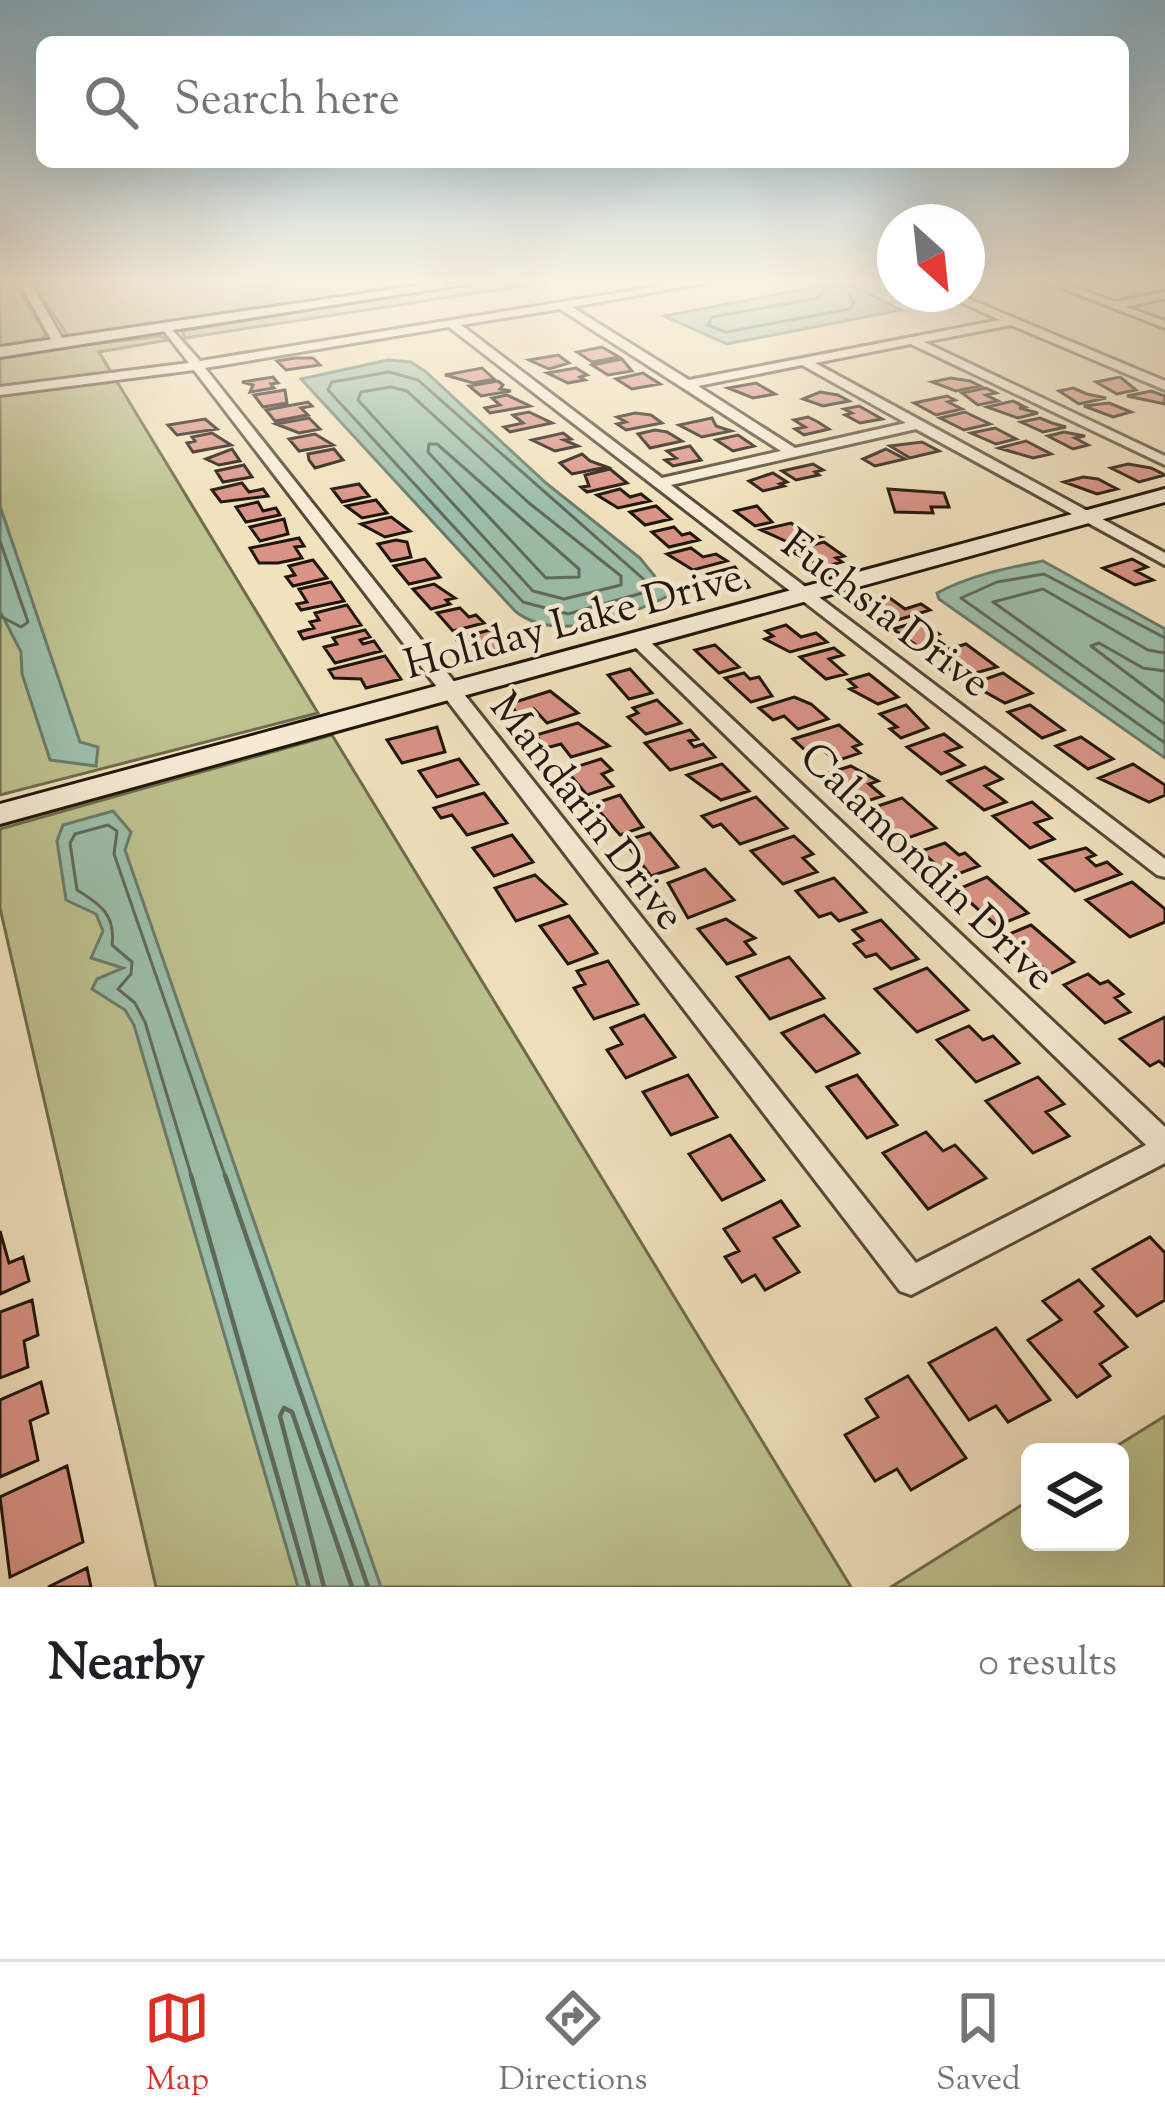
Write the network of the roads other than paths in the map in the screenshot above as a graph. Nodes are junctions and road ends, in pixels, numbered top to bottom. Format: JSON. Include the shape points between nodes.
{"nodes":[{"id":1,"x":186,"y":355,"type":"edge"},
{"id":2,"x":259,"y":355,"type":"edge"},
{"id":3,"x":493,"y":355,"type":"edge"},
{"id":4,"x":642,"y":355,"type":"edge"},
{"id":5,"x":837,"y":355,"type":"edge"},
{"id":6,"x":943,"y":355,"type":"edge"},
{"id":7,"x":1092,"y":355,"type":"edge"},
{"id":8,"x":803,"y":362,"type":"junction"},
{"id":9,"x":194,"y":366,"type":"junction"},
{"id":10,"x":689,"y":384,"type":"junction"},
{"id":11,"x":1165,"y":386,"type":"edge"},
{"id":12,"x":0,"y":391,"type":"edge"},
{"id":13,"x":919,"y":424,"type":"junction"},
{"id":14,"x":794,"y":453,"type":"junction"},
{"id":15,"x":1165,"y":461,"type":"edge"},
{"id":16,"x":659,"y":483,"type":"junction"},
{"id":17,"x":1165,"y":495,"type":"edge"},
{"id":18,"x":1086,"y":517,"type":"junction"},
{"id":19,"x":1165,"y":560,"type":"edge"},
{"id":20,"x":808,"y":596,"type":"junction"},
{"id":21,"x":639,"y":641,"type":"junction"},
{"id":22,"x":448,"y":693,"type":"junction"},
{"id":23,"x":0,"y":814,"type":"edge"},
{"id":24,"x":1165,"y":870,"type":"edge"},
{"id":25,"x":1165,"y":1147,"type":"edge"}],
"edges":[{"from":1,"to":9,"type":"street","name":"Mandarin Drive"},
{"from":2,"to":9,"type":"street"},
{"from":3,"to":16,"type":"street","name":"Fuchsia Drive"},
{"from":4,"to":10,"type":"street"},
{"from":5,"to":8,"type":"street"},
{"from":6,"to":15,"type":"street"},
{"from":7,"to":11,"type":"street"},
{"from":8,"to":10,"type":"street"},
{"from":8,"to":13,"type":"street"},
{"from":9,"to":12,"type":"street"},
{"from":9,"to":22,"type":"street","name":"Mandarin Drive"},
{"from":10,"to":14,"type":"street"},
{"from":13,"to":14,"type":"street"},
{"from":13,"to":18,"type":"street"},
{"from":14,"to":16,"type":"street"},
{"from":16,"to":20,"type":"street","name":"Fuchsia Drive"},
{"from":17,"to":18,"type":"street","name":"Holiday Lake Drive"},
{"from":18,"to":19,"type":"street"},
{"from":18,"to":20,"type":"street","name":"Holiday Lake Drive"},
{"from":20,"to":21,"type":"street","name":"Holiday Lake Drive"},
{"from":20,"to":24,"type":"street","name":"Fuchsia Drive"},
{"from":21,"to":22,"type":"street","name":"Holiday Lake Drive"},
{"from":21,"to":25,"type":"street","name":"Calamondin Drive"},
{"from":22,"to":23,"type":"street","name":"Holiday Lake Drive"},
{"from":22,"to":25,"type":"street","name":"Mandarin Drive","via":[[910,1281]]}]}
